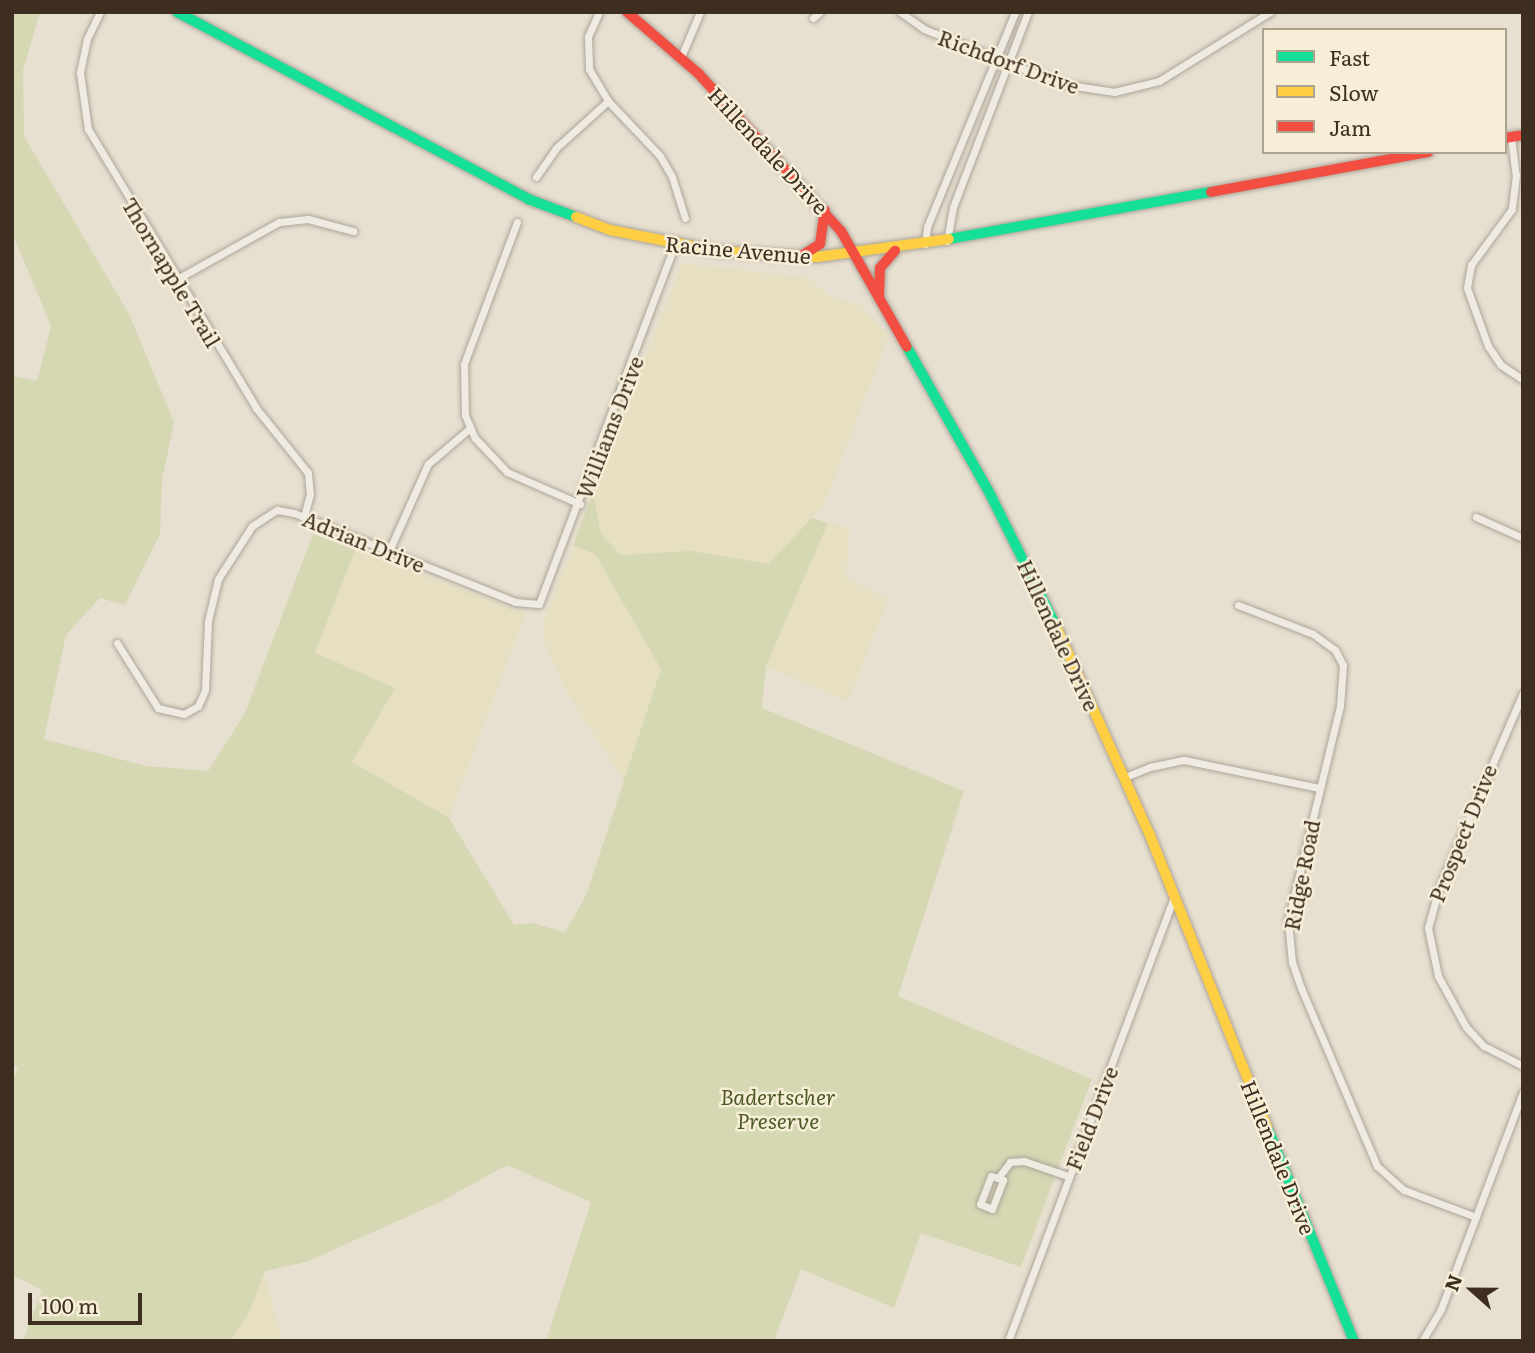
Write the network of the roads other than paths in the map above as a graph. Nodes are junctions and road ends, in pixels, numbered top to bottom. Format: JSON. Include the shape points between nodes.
{"nodes":[{"id":1,"x":100,"y":12,"type":"edge"},
{"id":2,"x":177,"y":12,"type":"edge"},
{"id":3,"x":599,"y":12,"type":"edge"},
{"id":4,"x":627,"y":12,"type":"edge"},
{"id":5,"x":700,"y":12,"type":"edge"},
{"id":6,"x":820,"y":12,"type":"edge"},
{"id":7,"x":900,"y":12,"type":"edge"},
{"id":8,"x":1015,"y":12,"type":"edge"},
{"id":9,"x":1028,"y":12,"type":"edge"},
{"id":10,"x":1270,"y":12,"type":"edge"},
{"id":11,"x":813,"y":18,"type":"dead end"},
{"id":12,"x":681,"y":57,"type":"junction"},
{"id":13,"x":996,"y":58,"type":"junction"},
{"id":14,"x":1008,"y":63,"type":"junction"},
{"id":15,"x":608,"y":101,"type":"junction"},
{"id":16,"x":1523,"y":135,"type":"edge"},
{"id":17,"x":1508,"y":138,"type":"edge"},
{"id":18,"x":1417,"y":154,"type":"edge"},
{"id":19,"x":536,"y":177,"type":"dead end"},
{"id":20,"x":825,"y":210,"type":"junction"},
{"id":21,"x":685,"y":218,"type":"dead end"},
{"id":22,"x":517,"y":222,"type":"dead end"},
{"id":23,"x":353,"y":231,"type":"dead end"},
{"id":24,"x":947,"y":241,"type":"junction"},
{"id":25,"x":675,"y":244,"type":"junction"},
{"id":26,"x":925,"y":244,"type":"junction"},
{"id":27,"x":898,"y":249,"type":"junction"},
{"id":28,"x":856,"y":254,"type":"junction"},
{"id":29,"x":801,"y":256,"type":"junction"},
{"id":30,"x":177,"y":279,"type":"junction"},
{"id":31,"x":880,"y":300,"type":"junction"},
{"id":32,"x":1523,"y":380,"type":"edge"},
{"id":33,"x":469,"y":429,"type":"junction"},
{"id":34,"x":580,"y":504,"type":"junction"},
{"id":35,"x":304,"y":517,"type":"junction"},
{"id":36,"x":1476,"y":517,"type":"dead end"},
{"id":37,"x":1523,"y":538,"type":"edge"},
{"id":38,"x":390,"y":551,"type":"junction"},
{"id":39,"x":1238,"y":605,"type":"dead end"},
{"id":40,"x":536,"y":607,"type":"joint"},
{"id":41,"x":117,"y":643,"type":"dead end"},
{"id":42,"x":1523,"y":693,"type":"edge"},
{"id":43,"x":1125,"y":778,"type":"junction"},
{"id":44,"x":1319,"y":788,"type":"junction"},
{"id":45,"x":1174,"y":896,"type":"junction"},
{"id":46,"x":1523,"y":1066,"type":"edge"},
{"id":47,"x":1523,"y":1092,"type":"edge"},
{"id":48,"x":1068,"y":1176,"type":"junction"},
{"id":49,"x":998,"y":1178,"type":"junction"},
{"id":50,"x":1476,"y":1217,"type":"junction"},
{"id":51,"x":1008,"y":1341,"type":"edge"},
{"id":52,"x":1354,"y":1341,"type":"edge"},
{"id":53,"x":1422,"y":1341,"type":"edge"}],
"edges":[{"from":1,"to":30,"type":"street","name":"Thornapple Trail","via":[[81,62],[85,119]]},
{"from":2,"to":25,"type":"street","name":"Racine Avenue","via":[[528,199],[593,225]]},
{"from":3,"to":15,"type":"street","via":[[588,37],[587,58],[593,79]]},
{"from":4,"to":12,"type":"street","name":"Hillendale Drive"},
{"from":5,"to":12,"type":"street"},
{"from":6,"to":11,"type":"street"},
{"from":7,"to":13,"type":"street","name":"Richdorf Drive","via":[[924,29]]},
{"from":8,"to":13,"type":"street"},
{"from":9,"to":14,"type":"street"},
{"from":10,"to":14,"type":"street","name":"Richdorf Drive","via":[[1170,75],[1137,89],[1093,91]]},
{"from":12,"to":20,"type":"street","name":"Hillendale Drive"},
{"from":13,"to":14,"type":"street","name":"Richdorf Drive"},
{"from":13,"to":26,"type":"street","via":[[927,227]]},
{"from":14,"to":24,"type":"street","via":[[948,220]]},
{"from":15,"to":19,"type":"street","via":[[564,139]]},
{"from":15,"to":21,"type":"street","via":[[660,156]]},
{"from":16,"to":17,"type":"street"},
{"from":17,"to":32,"type":"street","via":[[1516,175],[1512,208],[1474,258],[1467,288],[1488,346],[1501,365]]},
{"from":18,"to":24,"type":"street","name":"Racine Avenue"},
{"from":20,"to":28,"type":"street","name":"Hillendale Drive"},
{"from":20,"to":29,"type":"street","via":[[820,244]]},
{"from":22,"to":33,"type":"street","via":[[464,364],[461,390]]},
{"from":23,"to":30,"type":"street","via":[[308,219],[279,222]]},
{"from":24,"to":26,"type":"street","name":"Racine Avenue"},
{"from":25,"to":29,"type":"street","name":"Racine Avenue"},
{"from":25,"to":34,"type":"street","name":"Williams Drive"},
{"from":26,"to":27,"type":"street","name":"Racine Avenue"},
{"from":27,"to":28,"type":"street","name":"Racine Avenue"},
{"from":27,"to":31,"type":"street","via":[[880,268]]},
{"from":28,"to":29,"type":"street","name":"Racine Avenue"},
{"from":28,"to":31,"type":"street","name":"Hillendale Drive"},
{"from":30,"to":35,"type":"street","name":"Thornapple Trail","via":[[256,408],[308,473],[310,494]]},
{"from":31,"to":43,"type":"street","name":"Hillendale Drive","via":[[1021,555]]},
{"from":33,"to":34,"type":"street","via":[[507,472]]},
{"from":33,"to":38,"type":"street","via":[[428,464]]},
{"from":34,"to":40,"type":"street","name":"Williams Drive"},
{"from":35,"to":38,"type":"street","name":"Adrian Drive"},
{"from":35,"to":41,"type":"street","name":"Adrian Drive","via":[[284,510],[261,517],[223,569],[210,610],[204,696],[193,710],[176,714],[158,708]]},
{"from":36,"to":37,"type":"street"},
{"from":38,"to":40,"type":"street","name":"Adrian Drive"},
{"from":39,"to":44,"type":"street","name":"Ridge Road","via":[[1313,634],[1340,656],[1342,695]]},
{"from":42,"to":46,"type":"street","name":"Prospect Drive","via":[[1438,888],[1428,928],[1438,976],[1466,1027],[1484,1046]]},
{"from":43,"to":44,"type":"street","via":[[1161,763],[1191,761]]},
{"from":43,"to":45,"type":"street","name":"Hillendale Drive"},
{"from":44,"to":50,"type":"street","name":"Ridge Road","via":[[1288,921],[1292,962],[1301,988],[1377,1166],[1404,1190]]},
{"from":45,"to":48,"type":"street","name":"Field Drive"},
{"from":45,"to":52,"type":"street","name":"Hillendale Drive"},
{"from":47,"to":50,"type":"street"},
{"from":48,"to":49,"type":"street","via":[[1024,1161],[1010,1162]]},
{"from":48,"to":51,"type":"street","name":"Field Drive"},
{"from":49,"to":49,"type":"street","via":[[1003,1180],[992,1209],[980,1204],[991,1176]]},
{"from":50,"to":53,"type":"street","via":[[1441,1309]]}]}
